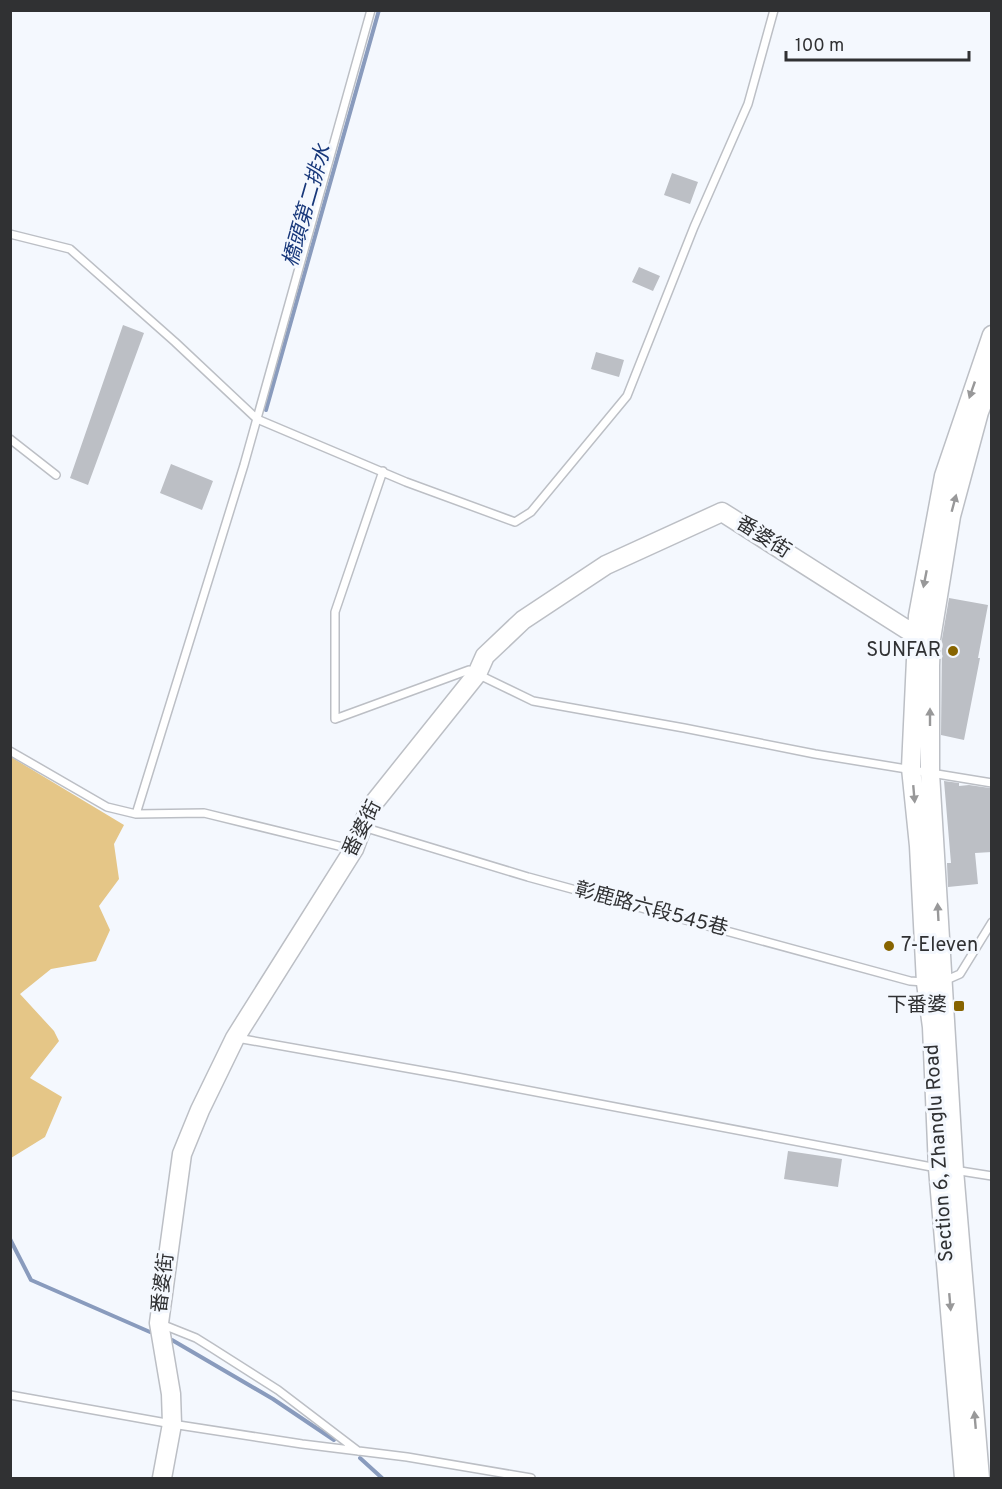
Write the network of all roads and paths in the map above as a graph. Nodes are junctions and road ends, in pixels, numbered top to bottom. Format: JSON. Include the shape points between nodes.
{"nodes":[{"id":1,"x":371,"y":10,"type":"edge"},
{"id":2,"x":774,"y":10,"type":"edge"},
{"id":3,"x":10,"y":234,"type":"edge"},
{"id":4,"x":992,"y":335,"type":"edge"},
{"id":5,"x":992,"y":378,"type":"edge"},
{"id":6,"x":258,"y":419,"type":"junction"},
{"id":7,"x":10,"y":439,"type":"edge"},
{"id":8,"x":383,"y":471,"type":"junction"},
{"id":9,"x":56,"y":475,"type":"dead end"},
{"id":10,"x":924,"y":637,"type":"junction"},
{"id":11,"x":477,"y":674,"type":"junction"},
{"id":12,"x":10,"y":751,"type":"edge"},
{"id":13,"x":911,"y":768,"type":"junction"},
{"id":14,"x":930,"y":773,"type":"junction"},
{"id":15,"x":992,"y":783,"type":"edge"},
{"id":16,"x":136,"y":814,"type":"junction"},
{"id":17,"x":363,"y":827,"type":"junction"},
{"id":18,"x":354,"y":849,"type":"junction"},
{"id":19,"x":992,"y":922,"type":"edge"},
{"id":20,"x":934,"y":982,"type":"junction"},
{"id":21,"x":235,"y":1038,"type":"junction"},
{"id":22,"x":946,"y":1169,"type":"junction"},
{"id":23,"x":992,"y":1176,"type":"edge"},
{"id":24,"x":159,"y":1323,"type":"junction"},
{"id":25,"x":10,"y":1395,"type":"edge"},
{"id":26,"x":172,"y":1424,"type":"junction"},
{"id":27,"x":360,"y":1452,"type":"junction"},
{"id":28,"x":162,"y":1479,"type":"edge"},
{"id":29,"x":531,"y":1479,"type":"edge"},
{"id":30,"x":964,"y":1479,"type":"edge"},
{"id":31,"x":981,"y":1479,"type":"edge"}],
"edges":[{"from":1,"to":6,"type":"lane"},
{"from":2,"to":8,"type":"lane","via":[[748,104],[627,396],[531,512],[515,522]]},
{"from":3,"to":6,"type":"lane","via":[[70,249]]},
{"from":4,"to":10,"type":"main road","name":"Section 6, Zhanglu Road","one_way":true,"via":[[944,476],[918,616]]},
{"from":10,"to":5,"type":"main road","name":"Section 6, Zhanglu Road","one_way":true,"via":[[951,516]]},
{"from":6,"to":8,"type":"lane"},
{"from":6,"to":16,"type":"lane"},
{"from":7,"to":9,"type":"lane"},
{"from":8,"to":11,"type":"lane","via":[[335,612],[335,719],[469,670]]},
{"from":10,"to":11,"type":"main road","name":"番婆街","via":[[722,513],[606,565],[523,620],[485,656]]},
{"from":10,"to":13,"type":"main road","name":"Section 6, Zhanglu Road"},
{"from":14,"to":10,"type":"main road","name":"Section 6, Zhanglu Road","one_way":true},
{"from":11,"to":13,"type":"lane","via":[[533,701]]},
{"from":11,"to":17,"type":"main road","name":"番婆街","via":[[369,809]]},
{"from":12,"to":16,"type":"lane","via":[[107,807]]},
{"from":13,"to":14,"type":"lane"},
{"from":13,"to":20,"type":"main road","name":"Section 6, Zhanglu Road","one_way":true},
{"from":14,"to":15,"type":"lane"},
{"from":20,"to":14,"type":"main road","name":"Section 6, Zhanglu Road","one_way":true},
{"from":16,"to":18,"type":"lane","via":[[204,813]]},
{"from":17,"to":18,"type":"main road","name":"番婆街"},
{"from":17,"to":20,"type":"lane","name":"彰鹿路六段545巷","via":[[528,877],[910,981]]},
{"from":18,"to":21,"type":"main road","name":"番婆街"},
{"from":19,"to":20,"type":"lane","via":[[960,974]]},
{"from":20,"to":22,"type":"main road","name":"Section 6, Zhanglu Road","via":[[932,1027]]},
{"from":21,"to":22,"type":"lane"},
{"from":21,"to":24,"type":"main road","name":"番婆街","via":[[182,1154]]},
{"from":22,"to":23,"type":"lane"},
{"from":22,"to":30,"type":"main road","name":"Section 6, Zhanglu Road","one_way":true},
{"from":31,"to":22,"type":"main road","name":"Section 6, Zhanglu Road","one_way":true},
{"from":24,"to":26,"type":"main road","name":"番婆街"},
{"from":24,"to":27,"type":"lane","via":[[212,1347],[278,1390]]},
{"from":25,"to":26,"type":"lane"},
{"from":26,"to":27,"type":"lane"},
{"from":26,"to":28,"type":"main road","name":"番婆街"},
{"from":27,"to":29,"type":"lane"}]}
